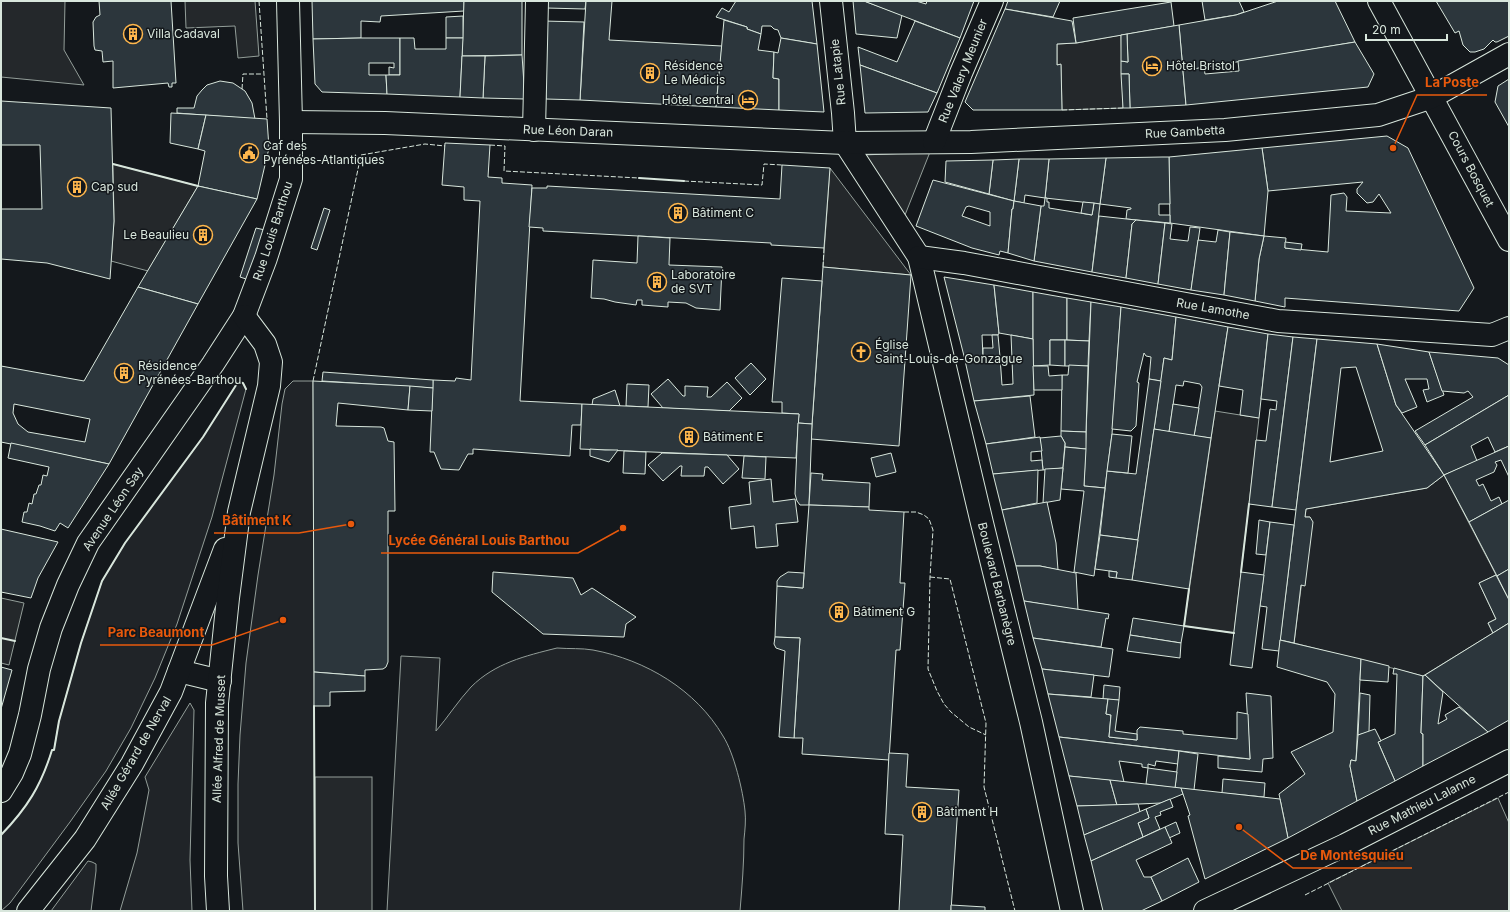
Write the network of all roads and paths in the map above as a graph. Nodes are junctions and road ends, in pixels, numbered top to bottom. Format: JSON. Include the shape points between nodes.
{"nodes":[{"id":1,"x":288,"y":1,"type":"edge"},
{"id":2,"x":537,"y":1,"type":"edge"},
{"id":3,"x":831,"y":1,"type":"edge"},
{"id":4,"x":992,"y":1,"type":"edge"},
{"id":5,"x":1379,"y":1,"type":"edge"},
{"id":6,"x":1509,"y":54,"type":"edge"},
{"id":7,"x":1432,"y":98,"type":"junction"},
{"id":8,"x":291,"y":122,"type":"junction"},
{"id":9,"x":534,"y":130,"type":"junction"},
{"id":10,"x":934,"y":142,"type":"junction"},
{"id":11,"x":845,"y":143,"type":"junction"},
{"id":12,"x":1509,"y":240,"type":"edge"},
{"id":13,"x":919,"y":257,"type":"junction"},
{"id":14,"x":244,"y":316,"type":"junction"},
{"id":15,"x":1509,"y":328,"type":"edge"},
{"id":16,"x":239,"y":512,"type":"junction"},
{"id":17,"x":179,"y":671,"type":"junction"},
{"id":18,"x":220,"y":681,"type":"junction"},
{"id":19,"x":1509,"y":761,"type":"edge"},
{"id":20,"x":1,"y":791,"type":"edge"},
{"id":21,"x":28,"y":911,"type":"edge"},
{"id":22,"x":218,"y":911,"type":"edge"},
{"id":23,"x":1072,"y":911,"type":"edge"},
{"id":24,"x":1205,"y":911,"type":"edge"}],
"edges":[{"from":1,"to":8,"type":"street","name":"Rue Louis Barthou"},
{"from":2,"to":9,"type":"street"},
{"from":3,"to":11,"type":"street","name":"Rue Latapie"},
{"from":4,"to":10,"type":"street","name":"Rue Valery Meunier"},
{"from":5,"to":7,"type":"street","name":"Cours Bosquet"},
{"from":6,"to":7,"type":"street","name":"Rue Gambetta"},
{"from":7,"to":10,"type":"street","name":"Rue Gambetta","via":[[1378,115],[1224,130]]},
{"from":7,"to":12,"type":"street","name":"Cours Bosquet"},
{"from":8,"to":9,"type":"street","name":"Rue Léon Daran","via":[[385,123]]},
{"from":8,"to":14,"type":"street","name":"Rue Louis Barthou","via":[[291,180]]},
{"from":9,"to":11,"type":"street","name":"Rue Léon Daran"},
{"from":10,"to":11,"type":"street","name":"Rue Gambetta"},
{"from":11,"to":13,"type":"street","name":"Boulevard Barbanègre"},
{"from":13,"to":15,"type":"street","name":"Rue Lamothe","via":[[1278,320],[1492,335]]},
{"from":13,"to":23,"type":"street","name":"Boulevard Barbanègre","via":[[1031,722]]},
{"from":14,"to":16,"type":"street","name":"Allée Alfred de Musset","via":[[265,344],[271,362],[269,386]]},
{"from":14,"to":20,"type":"street","name":"Avenue Léon Say","via":[[88,543],[51,628],[20,754],[12,774]]},
{"from":16,"to":17,"type":"street","name":"Allée Gérard de Nerval"},
{"from":16,"to":18,"type":"street","name":"Allée Alfred de Musset"},
{"from":17,"to":18,"type":"street"},
{"from":17,"to":21,"type":"street","name":"Allée Gérard de Nerval","via":[[171,692],[126,775],[85,839]]},
{"from":18,"to":22,"type":"street","name":"Allée Alfred de Musset","via":[[217,703]]},
{"from":19,"to":24,"type":"street","name":"Rue Mathieu Lalanne","via":[[1345,845]]}]}
